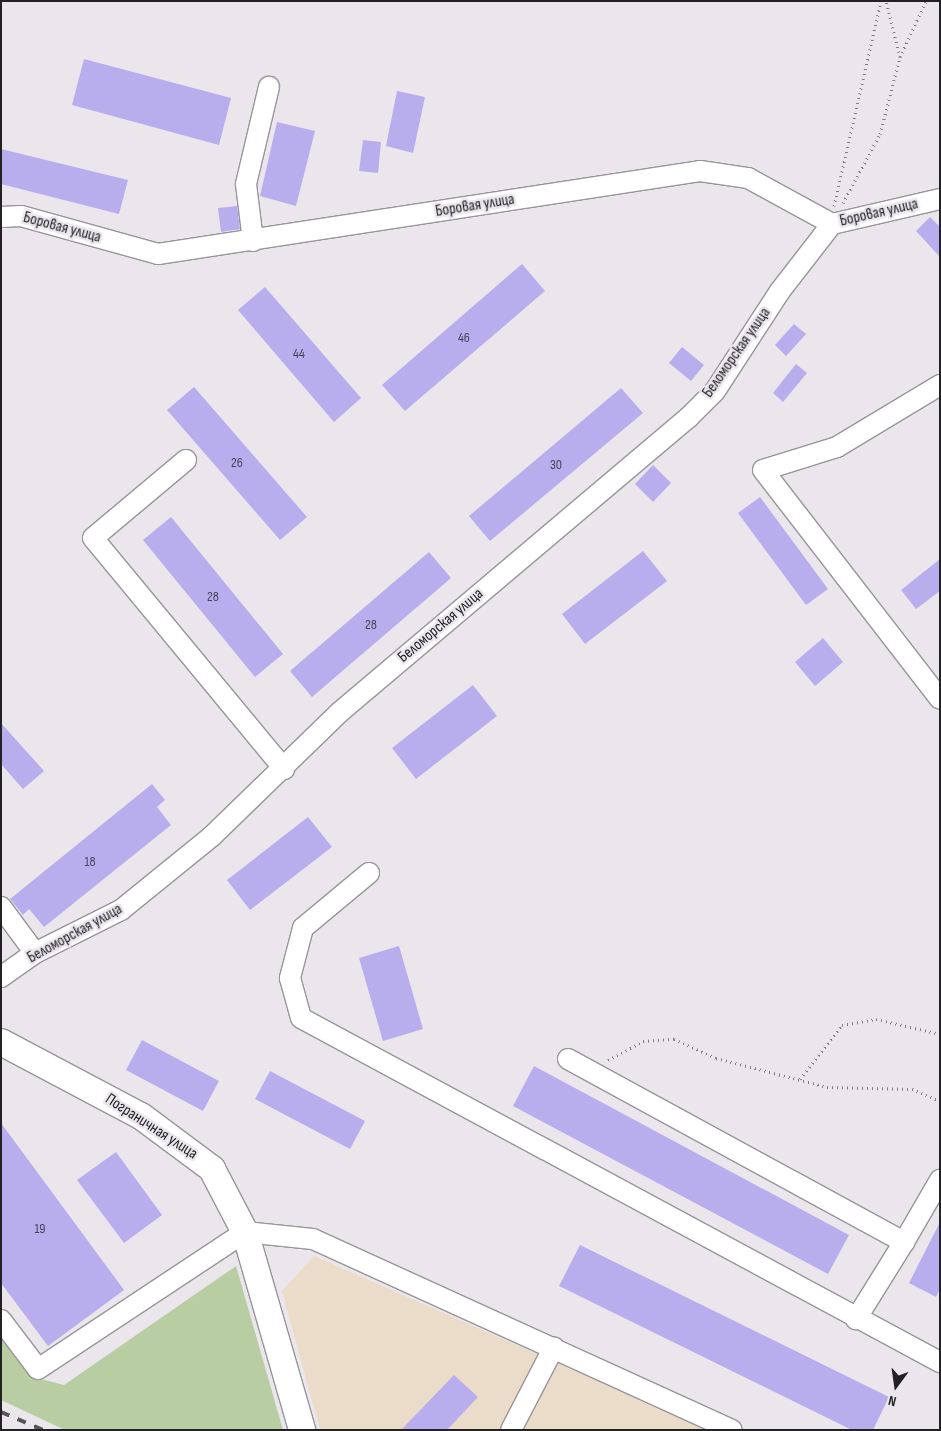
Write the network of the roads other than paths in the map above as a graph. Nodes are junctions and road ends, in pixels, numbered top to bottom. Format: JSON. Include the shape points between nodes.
{"nodes":[{"id":1,"x":269,"y":87,"type":"dead end"},
{"id":2,"x":940,"y":198,"type":"edge"},
{"id":3,"x":1,"y":217,"type":"edge"},
{"id":4,"x":832,"y":224,"type":"junction"},
{"id":5,"x":253,"y":241,"type":"junction"},
{"id":6,"x":940,"y":385,"type":"edge"},
{"id":7,"x":186,"y":460,"type":"dead end"},
{"id":8,"x":940,"y":699,"type":"edge"},
{"id":9,"x":284,"y":769,"type":"junction"},
{"id":10,"x":369,"y":873,"type":"dead end"},
{"id":11,"x":1,"y":907,"type":"edge"},
{"id":12,"x":36,"y":953,"type":"junction"},
{"id":13,"x":1,"y":977,"type":"edge"},
{"id":14,"x":1,"y":1042,"type":"edge"},
{"id":15,"x":568,"y":1059,"type":"dead end"},
{"id":16,"x":940,"y":1180,"type":"edge"},
{"id":17,"x":245,"y":1232,"type":"junction"},
{"id":18,"x":904,"y":1242,"type":"junction"},
{"id":19,"x":856,"y":1319,"type":"junction"},
{"id":20,"x":1,"y":1320,"type":"edge"},
{"id":21,"x":554,"y":1347,"type":"junction"},
{"id":22,"x":940,"y":1362,"type":"edge"},
{"id":23,"x":302,"y":1430,"type":"edge"},
{"id":24,"x":511,"y":1430,"type":"edge"},
{"id":25,"x":732,"y":1430,"type":"edge"}],
"edges":[{"from":1,"to":5,"type":"street","via":[[246,184]]},
{"from":2,"to":4,"type":"street","name":"Боровая улица"},
{"from":3,"to":5,"type":"street","name":"Боровая улица","via":[[21,216],[158,254]]},
{"from":4,"to":5,"type":"street","name":"Боровая улица","via":[[748,178],[700,171]]},
{"from":4,"to":9,"type":"street","name":"Беломорская улица","via":[[780,291],[715,391],[688,418],[340,712]]},
{"from":6,"to":8,"type":"street","via":[[837,447],[763,470]]},
{"from":7,"to":9,"type":"street","via":[[93,538]]},
{"from":9,"to":12,"type":"street","name":"Беломорская улица","via":[[212,836],[121,910]]},
{"from":10,"to":19,"type":"street","via":[[303,928],[290,978],[301,1018]]},
{"from":11,"to":12,"type":"street"},
{"from":12,"to":13,"type":"street","name":"Беломорская улица"},
{"from":14,"to":17,"type":"main road","name":"Пограничная улица","via":[[141,1116],[185,1145],[212,1169]]},
{"from":15,"to":18,"type":"street"},
{"from":16,"to":18,"type":"street"},
{"from":17,"to":20,"type":"street","via":[[38,1368]]},
{"from":17,"to":21,"type":"street","via":[[313,1239]]},
{"from":17,"to":23,"type":"main road","name":"Пограничная улица"},
{"from":18,"to":19,"type":"street"},
{"from":19,"to":22,"type":"street"},
{"from":21,"to":24,"type":"street"},
{"from":21,"to":25,"type":"street"}]}
